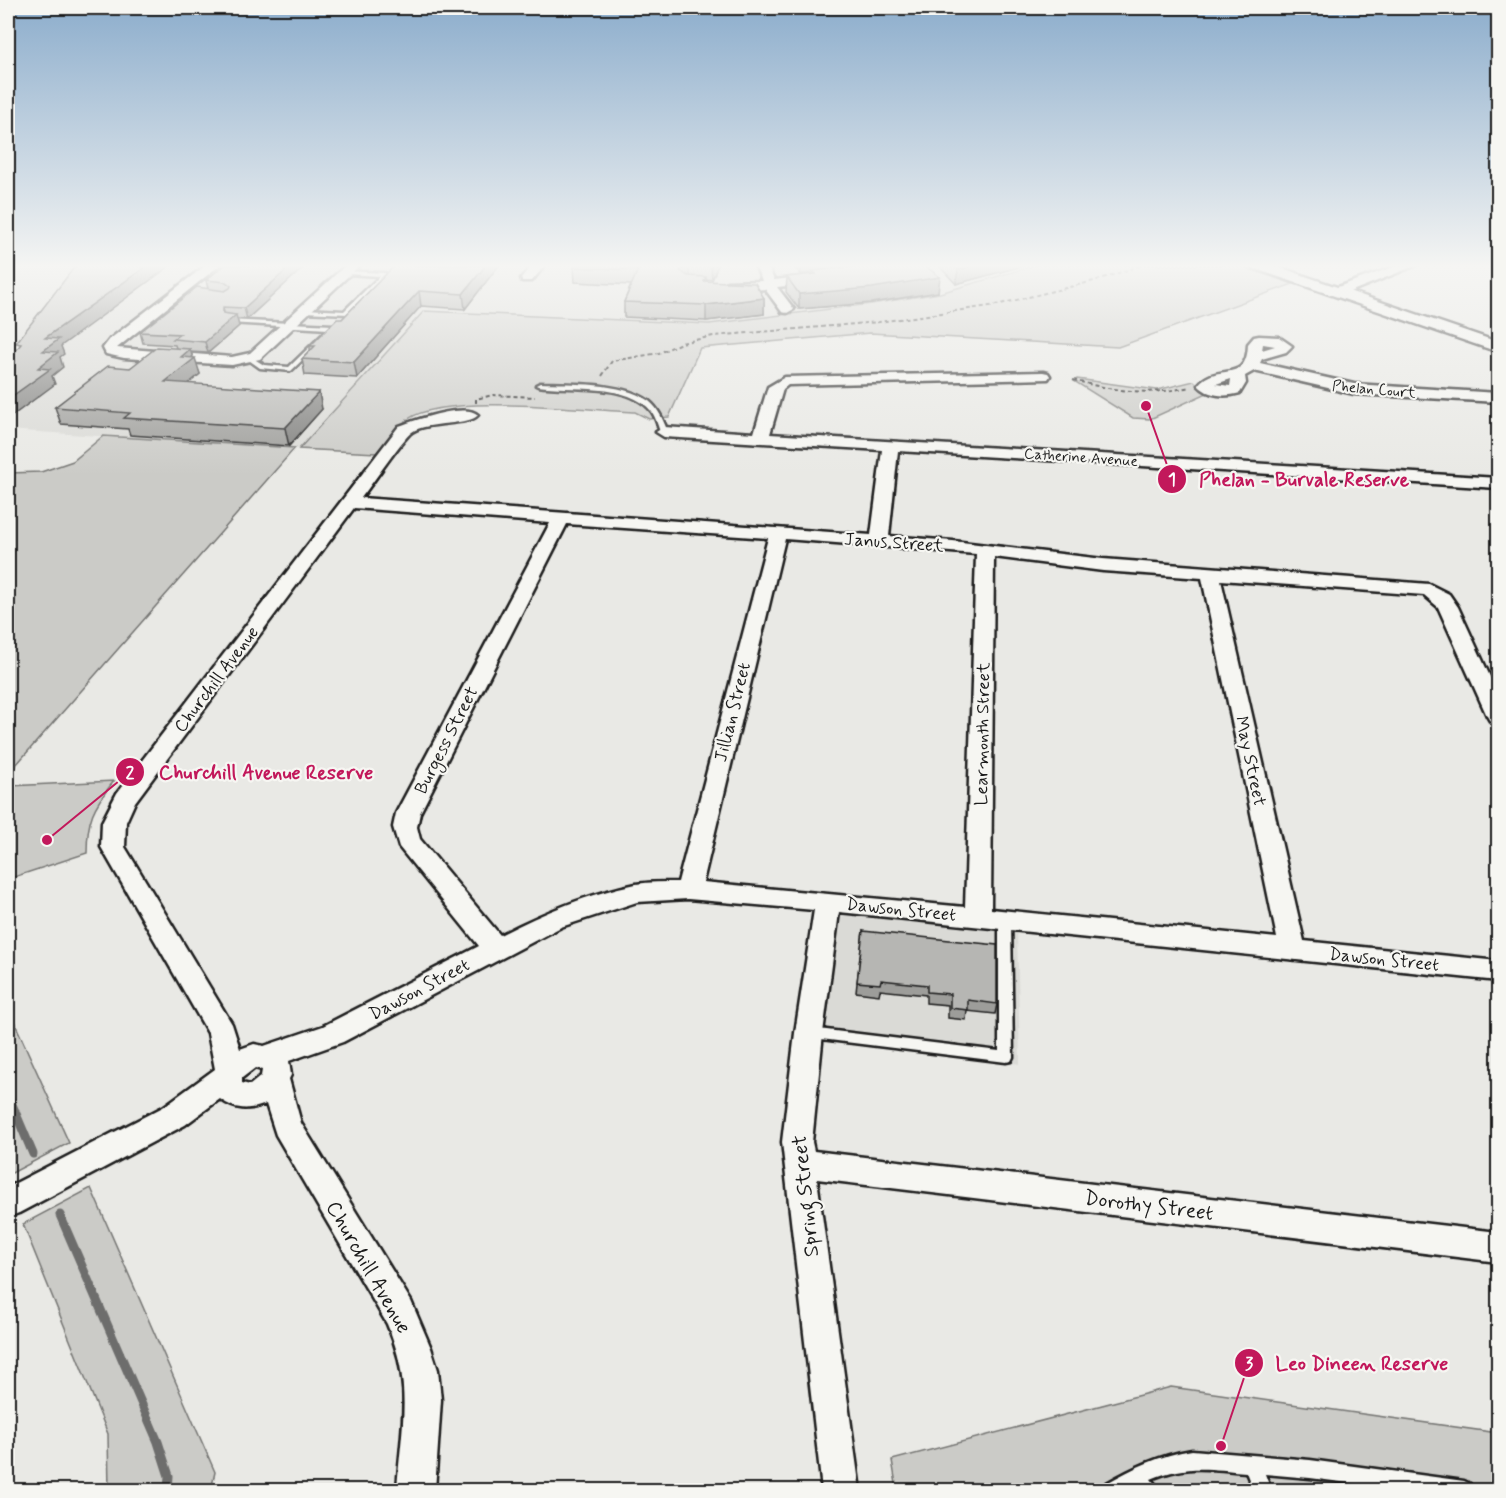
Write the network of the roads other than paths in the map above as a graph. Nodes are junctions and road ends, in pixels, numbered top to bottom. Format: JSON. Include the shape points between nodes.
{"nodes":[{"id":1,"x":125,"y":335,"type":"edge"},
{"id":2,"x":280,"y":335,"type":"edge"},
{"id":3,"x":325,"y":335,"type":"edge"},
{"id":4,"x":1463,"y":335,"type":"edge"},
{"id":5,"x":1498,"y":347,"type":"edge"},
{"id":6,"x":249,"y":358,"type":"junction"},
{"id":7,"x":1237,"y":374,"type":"dead end"},
{"id":8,"x":1043,"y":376,"type":"dead end"},
{"id":9,"x":540,"y":385,"type":"dead end"},
{"id":10,"x":1498,"y":398,"type":"edge"},
{"id":11,"x":474,"y":410,"type":"road end"},
{"id":12,"x":664,"y":432,"type":"joint"},
{"id":13,"x":761,"y":437,"type":"junction"},
{"id":14,"x":891,"y":445,"type":"junction"},
{"id":15,"x":1498,"y":483,"type":"edge"},
{"id":16,"x":351,"y":503,"type":"junction"},
{"id":17,"x":561,"y":518,"type":"junction"},
{"id":18,"x":778,"y":533,"type":"junction"},
{"id":19,"x":879,"y":540,"type":"junction"},
{"id":20,"x":985,"y":550,"type":"junction"},
{"id":21,"x":1210,"y":573,"type":"junction"},
{"id":22,"x":1498,"y":716,"type":"edge"},
{"id":23,"x":688,"y":890,"type":"junction"},
{"id":24,"x":828,"y":902,"type":"junction"},
{"id":25,"x":978,"y":917,"type":"junction"},
{"id":26,"x":1005,"y":920,"type":"junction"},
{"id":27,"x":496,"y":948,"type":"junction"},
{"id":28,"x":1293,"y":949,"type":"junction"},
{"id":29,"x":1498,"y":971,"type":"edge"},
{"id":30,"x":809,"y":1033,"type":"junction"},
{"id":31,"x":252,"y":1076,"type":"junction"},
{"id":32,"x":799,"y":1163,"type":"junction"},
{"id":33,"x":8,"y":1203,"type":"edge"},
{"id":34,"x":1498,"y":1247,"type":"edge"},
{"id":35,"x":1252,"y":1464,"type":"junction"},
{"id":36,"x":1136,"y":1476,"type":"junction"},
{"id":37,"x":416,"y":1491,"type":"edge"},
{"id":38,"x":841,"y":1491,"type":"edge"},
{"id":39,"x":1111,"y":1491,"type":"edge"},
{"id":40,"x":1149,"y":1491,"type":"edge"},
{"id":41,"x":1262,"y":1491,"type":"edge"},
{"id":42,"x":1464,"y":1491,"type":"edge"}],
"edges":[{"from":1,"to":6,"type":"street","via":[[111,345],[111,351],[232,361]]},
{"from":2,"to":6,"type":"street"},
{"from":3,"to":6,"type":"lane","via":[[291,369],[262,367]]},
{"from":4,"to":5,"type":"street"},
{"from":7,"to":10,"type":"street","name":"Phelan Court","via":[[1254,361],[1354,389]]},
{"from":8,"to":13,"type":"street","via":[[785,381],[776,387]]},
{"from":9,"to":12,"type":"lane","via":[[623,393],[655,410]]},
{"from":11,"to":16,"type":"street","name":"Churchill Avenue","via":[[430,419],[405,429]]},
{"from":12,"to":13,"type":"street","name":"Catherine Avenue"},
{"from":13,"to":14,"type":"street","name":"Catherine Avenue"},
{"from":14,"to":15,"type":"street","name":"Catherine Avenue"},
{"from":14,"to":19,"type":"street"},
{"from":16,"to":17,"type":"street","name":"Janus Street"},
{"from":16,"to":31,"type":"street","name":"Churchill Avenue","via":[[125,798],[114,820],[111,838],[118,859]]},
{"from":17,"to":18,"type":"street","name":"Janus Street"},
{"from":17,"to":27,"type":"street","name":"Burgess Street","via":[[408,813],[405,827],[408,841]]},
{"from":18,"to":19,"type":"street","name":"Janus Street"},
{"from":18,"to":23,"type":"street","name":"Jillian Street"},
{"from":19,"to":20,"type":"street","name":"Janus Street"},
{"from":20,"to":21,"type":"street","name":"Janus Street"},
{"from":20,"to":25,"type":"street","name":"Learmonth Street"},
{"from":21,"to":22,"type":"street","name":"Janus Street","via":[[1419,588],[1436,593],[1448,608]]},
{"from":21,"to":28,"type":"street","name":"May Street"},
{"from":23,"to":24,"type":"street","name":"Dawson Street"},
{"from":23,"to":27,"type":"street","name":"Dawson Street","via":[[637,893],[606,901],[552,920]]},
{"from":24,"to":25,"type":"street","name":"Dawson Street"},
{"from":24,"to":30,"type":"street","name":"Spring Street"},
{"from":25,"to":26,"type":"street","name":"Dawson Street"},
{"from":26,"to":28,"type":"street","name":"Dawson Street"},
{"from":26,"to":30,"type":"lane","via":[[1006,1057]]},
{"from":27,"to":31,"type":"street","name":"Dawson Street"},
{"from":28,"to":29,"type":"street","name":"Dawson Street"},
{"from":30,"to":32,"type":"street","name":"Spring Street","via":[[798,1119]]},
{"from":31,"to":33,"type":"street","name":"Dawson Street"},
{"from":31,"to":37,"type":"street","name":"Churchill Avenue","via":[[287,1126],[399,1313],[412,1343],[420,1370],[422,1401]]},
{"from":32,"to":34,"type":"street","name":"Dorothy Street"},
{"from":32,"to":38,"type":"street","name":"Spring Street"},
{"from":35,"to":36,"type":"lane","via":[[1170,1461]]},
{"from":35,"to":41,"type":"lane"},
{"from":35,"to":42,"type":"lane"},
{"from":36,"to":39,"type":"lane"},
{"from":36,"to":40,"type":"lane"}]}
